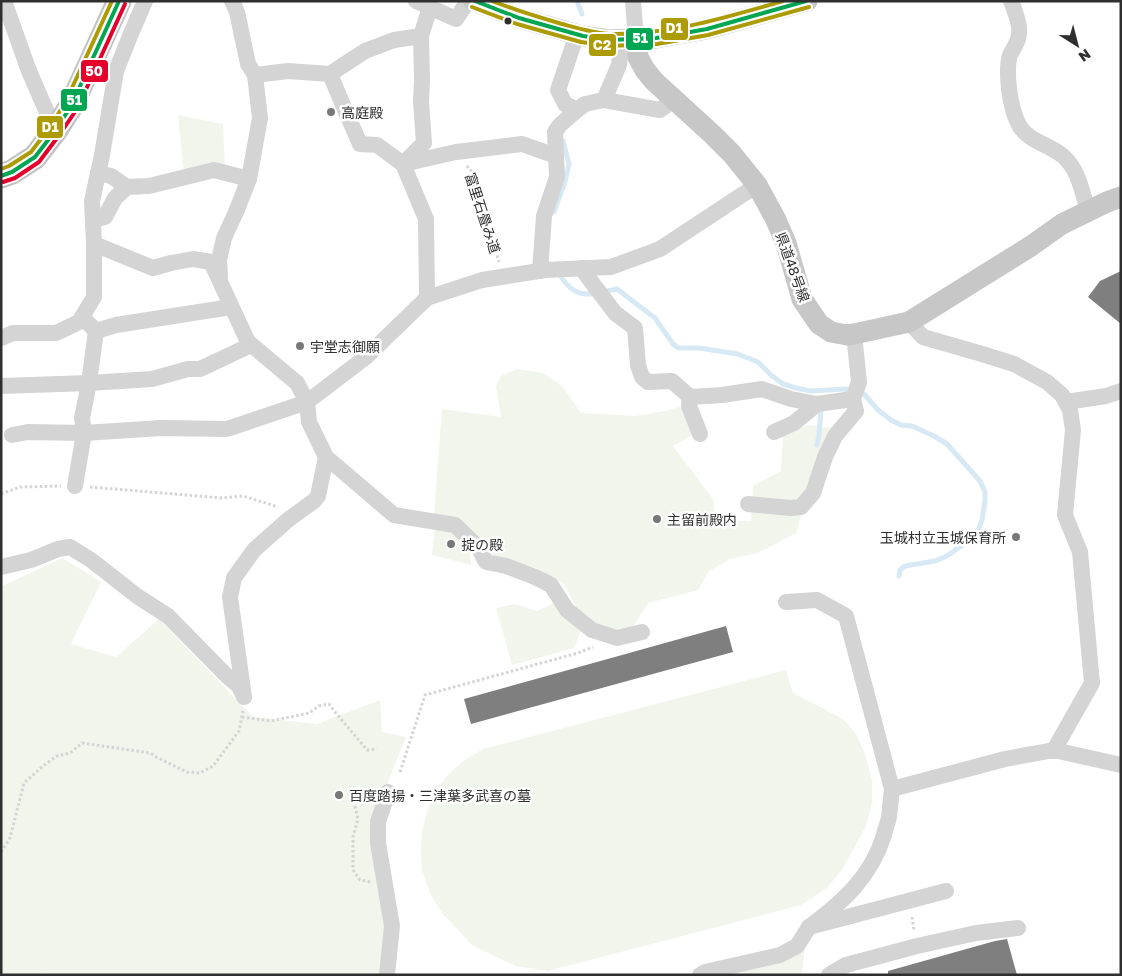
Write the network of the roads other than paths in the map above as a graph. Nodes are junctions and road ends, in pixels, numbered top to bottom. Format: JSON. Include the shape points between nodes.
{"nodes":[{"id":1,"x":4,"y":1,"type":"edge"},
{"id":2,"x":119,"y":1,"type":"edge"},
{"id":3,"x":145,"y":1,"type":"edge"},
{"id":4,"x":232,"y":1,"type":"edge"},
{"id":5,"x":468,"y":1,"type":"edge"},
{"id":6,"x":474,"y":1,"type":"edge"},
{"id":7,"x":632,"y":1,"type":"edge"},
{"id":8,"x":807,"y":1,"type":"edge"},
{"id":9,"x":1011,"y":1,"type":"edge"},
{"id":10,"x":423,"y":4,"type":"edge"},
{"id":11,"x":577,"y":34,"type":"junction"},
{"id":12,"x":421,"y":36,"type":"junction"},
{"id":13,"x":629,"y":40,"type":"junction"},
{"id":14,"x":330,"y":74,"type":"junction"},
{"id":15,"x":255,"y":75,"type":"junction"},
{"id":16,"x":603,"y":100,"type":"junction"},
{"id":17,"x":675,"y":100,"type":"junction"},
{"id":18,"x":581,"y":107,"type":"junction"},
{"id":19,"x":56,"y":131,"type":"junction"},
{"id":20,"x":556,"y":156,"type":"junction"},
{"id":21,"x":402,"y":164,"type":"junction"},
{"id":22,"x":98,"y":173,"type":"junction"},
{"id":23,"x":1,"y":176,"type":"edge"},
{"id":24,"x":249,"y":179,"type":"junction"},
{"id":25,"x":757,"y":185,"type":"junction"},
{"id":26,"x":127,"y":187,"type":"junction"},
{"id":27,"x":1121,"y":197,"type":"edge"},
{"id":28,"x":1088,"y":211,"type":"junction"},
{"id":29,"x":93,"y":220,"type":"junction"},
{"id":30,"x":94,"y":244,"type":"junction"},
{"id":31,"x":575,"y":268,"type":"junction"},
{"id":32,"x":542,"y":270,"type":"junction"},
{"id":33,"x":220,"y":282,"type":"junction"},
{"id":34,"x":427,"y":298,"type":"junction"},
{"id":35,"x":231,"y":307,"type":"junction"},
{"id":36,"x":82,"y":317,"type":"junction"},
{"id":37,"x":909,"y":322,"type":"junction"},
{"id":38,"x":96,"y":331,"type":"junction"},
{"id":39,"x":854,"y":334,"type":"junction"},
{"id":40,"x":1,"y":338,"type":"edge"},
{"id":41,"x":251,"y":345,"type":"junction"},
{"id":42,"x":90,"y":383,"type":"junction"},
{"id":43,"x":1,"y":386,"type":"edge"},
{"id":44,"x":1121,"y":391,"type":"edge"},
{"id":45,"x":855,"y":393,"type":"junction"},
{"id":46,"x":690,"y":397,"type":"junction"},
{"id":47,"x":307,"y":402,"type":"junction"},
{"id":48,"x":1066,"y":402,"type":"junction"},
{"id":49,"x":817,"y":404,"type":"junction"},
{"id":50,"x":774,"y":432,"type":"dead end"},
{"id":51,"x":84,"y":433,"type":"junction"},
{"id":52,"x":12,"y":434,"type":"dead end"},
{"id":53,"x":700,"y":434,"type":"dead end"},
{"id":54,"x":326,"y":458,"type":"junction"},
{"id":55,"x":75,"y":486,"type":"road end"},
{"id":56,"x":748,"y":504,"type":"dead end"},
{"id":57,"x":1,"y":567,"type":"edge"},
{"id":58,"x":786,"y":602,"type":"dead end"},
{"id":59,"x":642,"y":632,"type":"dead end"},
{"id":60,"x":1054,"y":750,"type":"junction"},
{"id":61,"x":1121,"y":765,"type":"edge"},
{"id":62,"x":892,"y":789,"type":"junction"},
{"id":63,"x":388,"y":792,"type":"dead end"},
{"id":64,"x":946,"y":891,"type":"dead end"},
{"id":65,"x":809,"y":927,"type":"junction"},
{"id":66,"x":1018,"y":928,"type":"dead end"},
{"id":67,"x":387,"y":975,"type":"edge"},
{"id":68,"x":700,"y":975,"type":"edge"},
{"id":69,"x":829,"y":975,"type":"edge"}],
"edges":[{"from":1,"to":19,"type":"street","via":[[29,71]]},
{"from":2,"to":19,"type":"highway","via":[[71,106]]},
{"from":3,"to":22,"type":"street","via":[[116,71]]},
{"from":4,"to":15,"type":"street","via":[[248,64]]},
{"from":5,"to":10,"type":"street","via":[[456,19]]},
{"from":6,"to":11,"type":"main road","via":[[518,18]]},
{"from":7,"to":13,"type":"street"},
{"from":8,"to":13,"type":"main road","via":[[707,29]]},
{"from":9,"to":28,"type":"street","via":[[1020,35],[1008,65],[1011,103],[1018,124],[1031,138],[1055,149],[1065,158],[1077,173]]},
{"from":10,"to":12,"type":"street"},
{"from":11,"to":13,"type":"main road"},
{"from":11,"to":18,"type":"street","via":[[558,90],[565,104]]},
{"from":12,"to":14,"type":"street","via":[[394,40],[365,51]]},
{"from":12,"to":21,"type":"street","via":[[424,143]]},
{"from":13,"to":16,"type":"street"},
{"from":13,"to":17,"type":"main road","name":"県道48号線","via":[[645,70]]},
{"from":14,"to":15,"type":"street","via":[[288,71]]},
{"from":14,"to":21,"type":"street","via":[[360,144],[377,145]]},
{"from":15,"to":24,"type":"street","via":[[260,118]]},
{"from":16,"to":17,"type":"street","via":[[660,110]]},
{"from":16,"to":18,"type":"street"},
{"from":17,"to":25,"type":"main road","name":"県道48号線","via":[[732,154]]},
{"from":18,"to":20,"type":"street","via":[[555,132]]},
{"from":19,"to":23,"type":"highway","via":[[35,157]]},
{"from":20,"to":21,"type":"street","via":[[522,144],[456,152]]},
{"from":20,"to":32,"type":"street","via":[[558,177],[544,216]]},
{"from":21,"to":34,"type":"street","via":[[426,219]]},
{"from":22,"to":26,"type":"street","via":[[111,176]]},
{"from":22,"to":29,"type":"street","via":[[92,201]]},
{"from":24,"to":26,"type":"street","via":[[214,170],[149,186]]},
{"from":24,"to":33,"type":"street","via":[[224,238],[219,260]]},
{"from":25,"to":31,"type":"street","via":[[660,249],[611,267]]},
{"from":25,"to":39,"type":"main road","name":"県道48号線","via":[[786,243],[802,298],[819,324],[831,332]]},
{"from":26,"to":29,"type":"street","via":[[115,198],[105,217]]},
{"from":27,"to":28,"type":"main road","name":"県道48号線"},
{"from":28,"to":37,"type":"main road","name":"県道48号線","via":[[1062,224]]},
{"from":29,"to":30,"type":"street"},
{"from":30,"to":33,"type":"street","via":[[153,268],[193,259],[211,262]]},
{"from":30,"to":36,"type":"street","via":[[94,297]]},
{"from":31,"to":32,"type":"street"},
{"from":31,"to":46,"type":"street","via":[[592,282],[615,313],[635,328],[642,377],[648,382],[672,381]]},
{"from":32,"to":34,"type":"street","via":[[482,280]]},
{"from":33,"to":35,"type":"street"},
{"from":34,"to":47,"type":"street","via":[[366,357]]},
{"from":35,"to":38,"type":"street"},
{"from":35,"to":41,"type":"street"},
{"from":36,"to":38,"type":"street"},
{"from":36,"to":40,"type":"street","via":[[56,333],[13,333]]},
{"from":37,"to":39,"type":"main road","name":"県道48号線"},
{"from":37,"to":48,"type":"street","via":[[923,337],[1014,364],[1047,382]]},
{"from":38,"to":42,"type":"street"},
{"from":39,"to":45,"type":"street"},
{"from":41,"to":42,"type":"street","via":[[200,369],[152,379]]},
{"from":41,"to":47,"type":"street","via":[[297,383]]},
{"from":42,"to":43,"type":"street"},
{"from":42,"to":51,"type":"street","via":[[82,418]]},
{"from":44,"to":48,"type":"street"},
{"from":45,"to":49,"type":"street"},
{"from":45,"to":56,"type":"street","via":[[856,411],[835,436],[813,493],[801,506]]},
{"from":46,"to":49,"type":"street","via":[[762,389]]},
{"from":46,"to":53,"type":"street","via":[[689,406]]},
{"from":47,"to":51,"type":"street","via":[[227,429],[161,428]]},
{"from":47,"to":54,"type":"street","via":[[309,422]]},
{"from":48,"to":60,"type":"street","via":[[1073,430],[1065,515],[1080,552],[1092,682]]},
{"from":49,"to":50,"type":"street","via":[[794,423]]},
{"from":51,"to":52,"type":"street"},
{"from":51,"to":55,"type":"street"},
{"from":54,"to":57,"type":"street","via":[[318,496],[254,550],[234,578],[230,597],[244,697],[239,686],[168,616],[70,547]]},
{"from":54,"to":59,"type":"street","via":[[394,515],[455,525],[478,547],[486,562],[535,576],[551,585],[567,610],[592,630],[617,638]]},
{"from":58,"to":62,"type":"street","via":[[817,600],[846,616]]},
{"from":60,"to":61,"type":"street"},
{"from":60,"to":62,"type":"street","via":[[1005,759]]},
{"from":62,"to":65,"type":"street","via":[[889,818],[880,847],[866,874],[849,894]]},
{"from":63,"to":67,"type":"street","via":[[378,822],[378,843],[392,926]]},
{"from":64,"to":65,"type":"street"},
{"from":65,"to":68,"type":"street","via":[[797,946],[780,955]]},
{"from":66,"to":69,"type":"street","via":[[917,946],[846,965]]}]}
